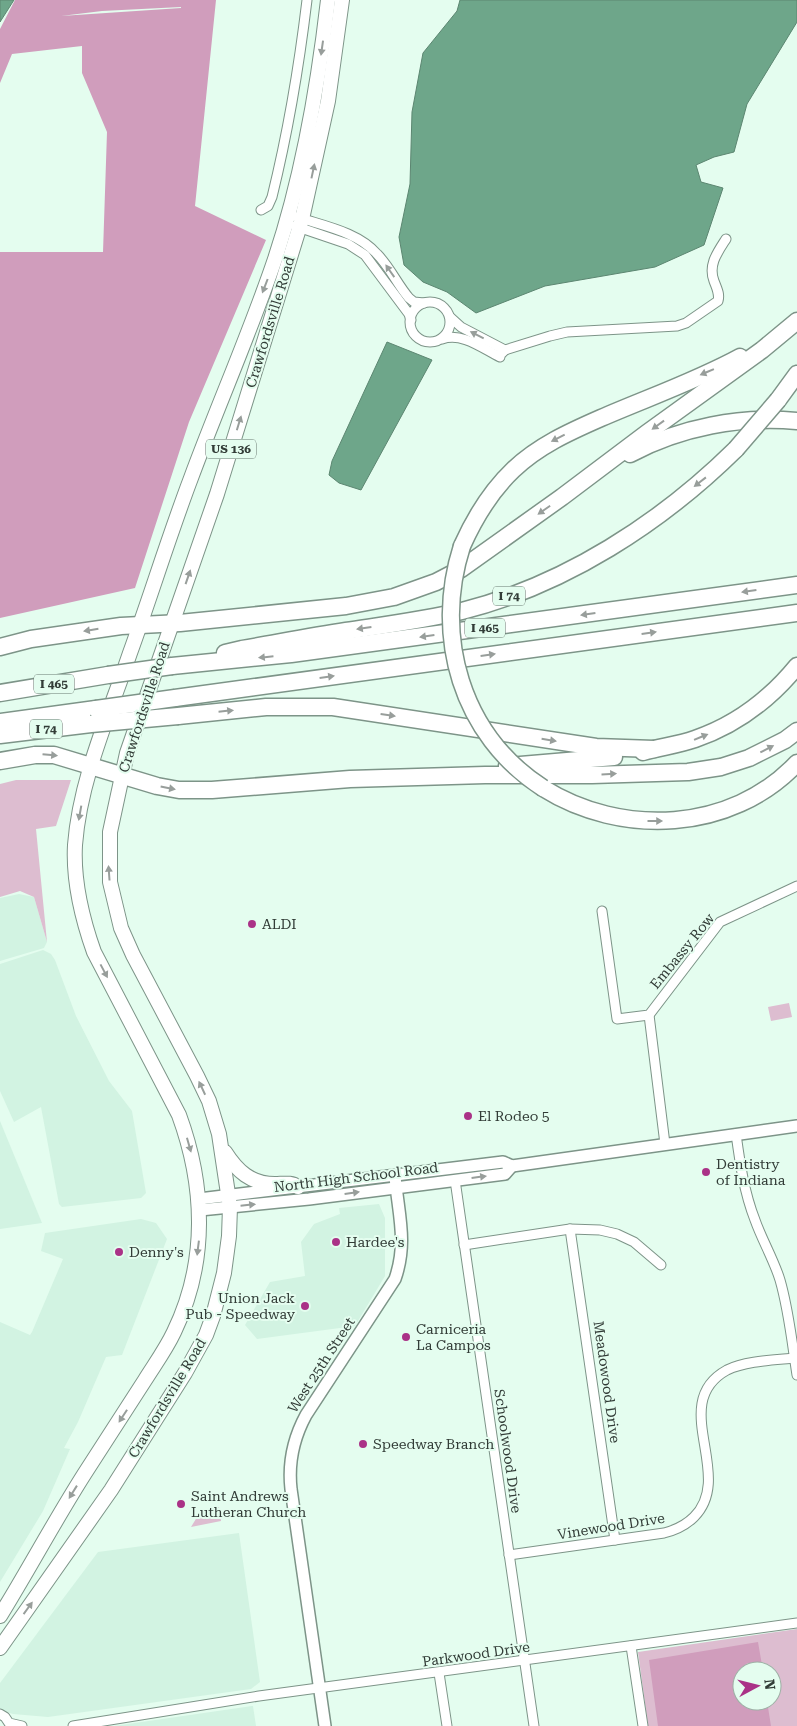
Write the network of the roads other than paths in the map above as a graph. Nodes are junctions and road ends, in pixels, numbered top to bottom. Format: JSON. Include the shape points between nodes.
{"nodes":[{"id":1,"x":307,"y":0,"type":"edge"},
{"id":2,"x":328,"y":0,"type":"edge"},
{"id":3,"x":342,"y":0,"type":"edge"},
{"id":4,"x":262,"y":210,"type":"dead end"},
{"id":5,"x":294,"y":221,"type":"junction"},
{"id":6,"x":726,"y":240,"type":"dead end"},
{"id":7,"x":424,"y":303,"type":"junction"},
{"id":8,"x":450,"y":318,"type":"junction"},
{"id":9,"x":411,"y":320,"type":"junction"},
{"id":10,"x":796,"y":322,"type":"edge"},
{"id":11,"x":442,"y":339,"type":"junction"},
{"id":12,"x":502,"y":353,"type":"junction"},
{"id":13,"x":797,"y":374,"type":"edge"},
{"id":14,"x":797,"y":421,"type":"edge"},
{"id":15,"x":583,"y":482,"type":"junction"},
{"id":16,"x":797,"y":585,"type":"edge"},
{"id":17,"x":797,"y":612,"type":"edge"},
{"id":18,"x":172,"y":623,"type":"junction"},
{"id":19,"x":140,"y":626,"type":"junction"},
{"id":20,"x":0,"y":647,"type":"edge"},
{"id":21,"x":172,"y":666,"type":"junction"},
{"id":22,"x":797,"y":666,"type":"edge"},
{"id":23,"x":0,"y":693,"type":"edge"},
{"id":24,"x":94,"y":716,"type":"junction"},
{"id":25,"x":0,"y":722,"type":"edge"},
{"id":26,"x":797,"y":731,"type":"edge"},
{"id":27,"x":0,"y":735,"type":"edge"},
{"id":28,"x":654,"y":749,"type":"junction"},
{"id":29,"x":0,"y":761,"type":"edge"},
{"id":30,"x":797,"y":763,"type":"edge"},
{"id":31,"x":92,"y":766,"type":"junction"},
{"id":32,"x":121,"y":775,"type":"junction"},
{"id":33,"x":350,"y":779,"type":"junction"},
{"id":34,"x":797,"y":886,"type":"edge"},
{"id":35,"x":602,"y":911,"type":"dead end"},
{"id":36,"x":649,"y":1015,"type":"junction"},
{"id":37,"x":797,"y":1126,"type":"edge"},
{"id":38,"x":736,"y":1134,"type":"junction"},
{"id":39,"x":665,"y":1144,"type":"junction"},
{"id":40,"x":221,"y":1145,"type":"junction"},
{"id":41,"x":512,"y":1166,"type":"junction"},
{"id":42,"x":455,"y":1180,"type":"junction"},
{"id":43,"x":395,"y":1181,"type":"junction"},
{"id":44,"x":298,"y":1187,"type":"junction"},
{"id":45,"x":230,"y":1202,"type":"junction"},
{"id":46,"x":200,"y":1205,"type":"junction"},
{"id":47,"x":570,"y":1229,"type":"junction"},
{"id":48,"x":464,"y":1245,"type":"junction"},
{"id":49,"x":661,"y":1265,"type":"dead end"},
{"id":50,"x":794,"y":1358,"type":"junction"},
{"id":51,"x":797,"y":1375,"type":"edge"},
{"id":52,"x":616,"y":1540,"type":"junction"},
{"id":53,"x":509,"y":1554,"type":"junction"},
{"id":54,"x":0,"y":1616,"type":"edge"},
{"id":55,"x":797,"y":1623,"type":"edge"},
{"id":56,"x":631,"y":1646,"type":"junction"},
{"id":57,"x":0,"y":1648,"type":"edge"},
{"id":58,"x":524,"y":1661,"type":"junction"},
{"id":59,"x":440,"y":1673,"type":"junction"},
{"id":60,"x":320,"y":1689,"type":"junction"},
{"id":61,"x":0,"y":1714,"type":"edge"},
{"id":62,"x":7,"y":1725,"type":"edge"},
{"id":63,"x":22,"y":1726,"type":"edge"},
{"id":64,"x":73,"y":1726,"type":"edge"},
{"id":65,"x":325,"y":1726,"type":"edge"},
{"id":66,"x":447,"y":1726,"type":"edge"},
{"id":67,"x":534,"y":1726,"type":"edge"},
{"id":68,"x":643,"y":1726,"type":"edge"}],
"edges":[{"from":1,"to":4,"type":"street","via":[[286,139],[272,198]]},
{"from":2,"to":5,"type":"main road","name":"Crawfordsville Road","number":"US 136","one_way":true},
{"from":5,"to":3,"type":"main road","name":"Crawfordsville Road","number":"US 136","one_way":true,"via":[[325,115]]},
{"from":7,"to":5,"type":"street","one_way":true,"via":[[409,298],[369,246],[353,236]]},
{"from":5,"to":9,"type":"street","via":[[348,244],[365,255]]},
{"from":18,"to":5,"type":"main road","name":"Crawfordsville Road","number":"US 136","one_way":true,"via":[[220,485]]},
{"from":5,"to":19,"type":"main road","name":"Crawfordsville Road","number":"US 136","one_way":true,"via":[[268,278],[188,486]]},
{"from":6,"to":12,"type":"street","via":[[711,269],[719,293],[718,301],[686,323],[567,332]]},
{"from":7,"to":8,"type":"street","via":[[440,304]]},
{"from":7,"to":9,"type":"street","via":[[415,309]]},
{"from":8,"to":11,"type":"street","via":[[450,328]]},
{"from":12,"to":8,"type":"street","one_way":true},
{"from":9,"to":11,"type":"street","via":[[413,331],[420,340]]},
{"from":10,"to":15,"type":"highway","one_way":true},
{"from":10,"to":30,"type":"highway","one_way":true,"bridge":true,"via":[[738,358],[573,431],[540,448],[518,465],[496,487],[462,546],[450,612],[453,651],[462,686],[474,714],[496,746],[518,769],[543,788],[578,806],[632,820],[667,821],[706,815],[740,804],[768,788]]},
{"from":11,"to":12,"type":"street","via":[[454,336]]},
{"from":13,"to":21,"type":"highway","number":"I 74","one_way":true,"bridge":true,"via":[[736,449],[705,478],[634,531],[582,564],[479,606],[410,622],[242,649]]},
{"from":14,"to":15,"type":"highway","via":[[729,422],[696,428],[632,452]]},
{"from":15,"to":18,"type":"highway","one_way":true,"via":[[460,569],[411,591],[346,606]]},
{"from":16,"to":21,"type":"highway","number":"I 465","one_way":true,"via":[[291,654]]},
{"from":24,"to":17,"type":"highway","number":"I 465","one_way":true,"bridge":true,"via":[[175,698]]},
{"from":18,"to":19,"type":"highway"},
{"from":18,"to":32,"type":"main road","name":"Crawfordsville Road","number":"US 136"},
{"from":19,"to":20,"type":"highway","one_way":true,"via":[[103,628]]},
{"from":19,"to":31,"type":"main road","name":"Crawfordsville Road","number":"US 136"},
{"from":21,"to":23,"type":"highway","number":"I 465","bridge":true},
{"from":28,"to":22,"type":"highway","number":"I 74","one_way":true,"via":[[696,739],[735,720],[764,699]]},
{"from":24,"to":25,"type":"highway","number":"I 465"},
{"from":24,"to":27,"type":"highway","number":"I 74"},
{"from":24,"to":28,"type":"highway","number":"I 74","one_way":true,"bridge":true,"via":[[178,716],[266,707],[333,707],[596,747]]},
{"from":33,"to":26,"type":"highway","one_way":true,"via":[[688,772],[721,767],[749,758]]},
{"from":28,"to":33,"type":"highway","via":[[628,756]]},
{"from":29,"to":31,"type":"highway","one_way":true,"via":[[44,754]]},
{"from":31,"to":32,"type":"highway"},
{"from":31,"to":46,"type":"main road","name":"Crawfordsville Road","one_way":true,"via":[[81,803],[75,845],[77,885],[84,921],[98,960],[179,1114],[192,1154]]},
{"from":32,"to":33,"type":"highway","one_way":true,"via":[[187,791]]},
{"from":40,"to":32,"type":"main road","name":"Crawfordsville Road","one_way":true,"via":[[203,1089],[133,955],[116,914],[109,851]]},
{"from":34,"to":36,"type":"street","name":"Embassy Row","via":[[720,922]]},
{"from":35,"to":36,"type":"street","via":[[617,1019]]},
{"from":36,"to":39,"type":"street"},
{"from":37,"to":38,"type":"street","name":"North High School Road"},
{"from":38,"to":39,"type":"street","name":"North High School Road"},
{"from":38,"to":50,"type":"street","via":[[747,1198],[785,1298]]},
{"from":39,"to":41,"type":"street","name":"North High School Road"},
{"from":40,"to":44,"type":"main road","via":[[246,1176],[261,1183],[290,1183]]},
{"from":40,"to":45,"type":"main road","name":"Crawfordsville Road"},
{"from":42,"to":41,"type":"street","name":"North High School Road","one_way":true,"via":[[505,1174]]},
{"from":41,"to":43,"type":"street","name":"North High School Road","via":[[503,1162]]},
{"from":42,"to":43,"type":"street","name":"North High School Road"},
{"from":42,"to":48,"type":"street","name":"Schoolwood Drive"},
{"from":43,"to":44,"type":"street","name":"North High School Road"},
{"from":45,"to":43,"type":"street","name":"North High School Road","one_way":true,"via":[[309,1199]]},
{"from":43,"to":60,"type":"street","name":"West 25th Street","via":[[402,1247],[395,1279],[306,1415],[292,1454],[291,1489]]},
{"from":44,"to":45,"type":"street","name":"North High School Road"},
{"from":45,"to":46,"type":"street","name":"North High School Road"},
{"from":57,"to":45,"type":"main road","name":"Crawfordsville Road","one_way":true,"via":[[111,1490],[196,1354],[220,1293],[228,1250]]},
{"from":46,"to":54,"type":"main road","name":"Crawfordsville Road","one_way":true,"via":[[196,1267],[186,1304],[169,1342],[73,1492]]},
{"from":47,"to":48,"type":"street"},
{"from":47,"to":49,"type":"street","via":[[600,1230],[624,1237]]},
{"from":47,"to":52,"type":"street","name":"Meadowood Drive"},
{"from":48,"to":53,"type":"street","name":"Schoolwood Drive"},
{"from":50,"to":51,"type":"street"},
{"from":50,"to":52,"type":"street","name":"Vinewood Drive","via":[[741,1365],[716,1378],[706,1392],[701,1409],[709,1482],[701,1508],[687,1524],[674,1530]]},
{"from":52,"to":53,"type":"street","name":"Vinewood Drive"},
{"from":53,"to":58,"type":"street","name":"Schoolwood Drive"},
{"from":55,"to":56,"type":"street","name":"Parkwood Drive"},
{"from":56,"to":58,"type":"street","name":"Parkwood Drive"},
{"from":56,"to":68,"type":"street"},
{"from":58,"to":59,"type":"street","name":"Parkwood Drive"},
{"from":58,"to":67,"type":"street","name":"Schoolwood Drive"},
{"from":59,"to":60,"type":"street","name":"Parkwood Drive"},
{"from":59,"to":66,"type":"street"},
{"from":60,"to":64,"type":"street","name":"Parkwood Drive"},
{"from":60,"to":65,"type":"street","name":"West 25th Street"},
{"from":61,"to":62,"type":"street","via":[[5,1717]]},
{"from":62,"to":63,"type":"street"}]}
